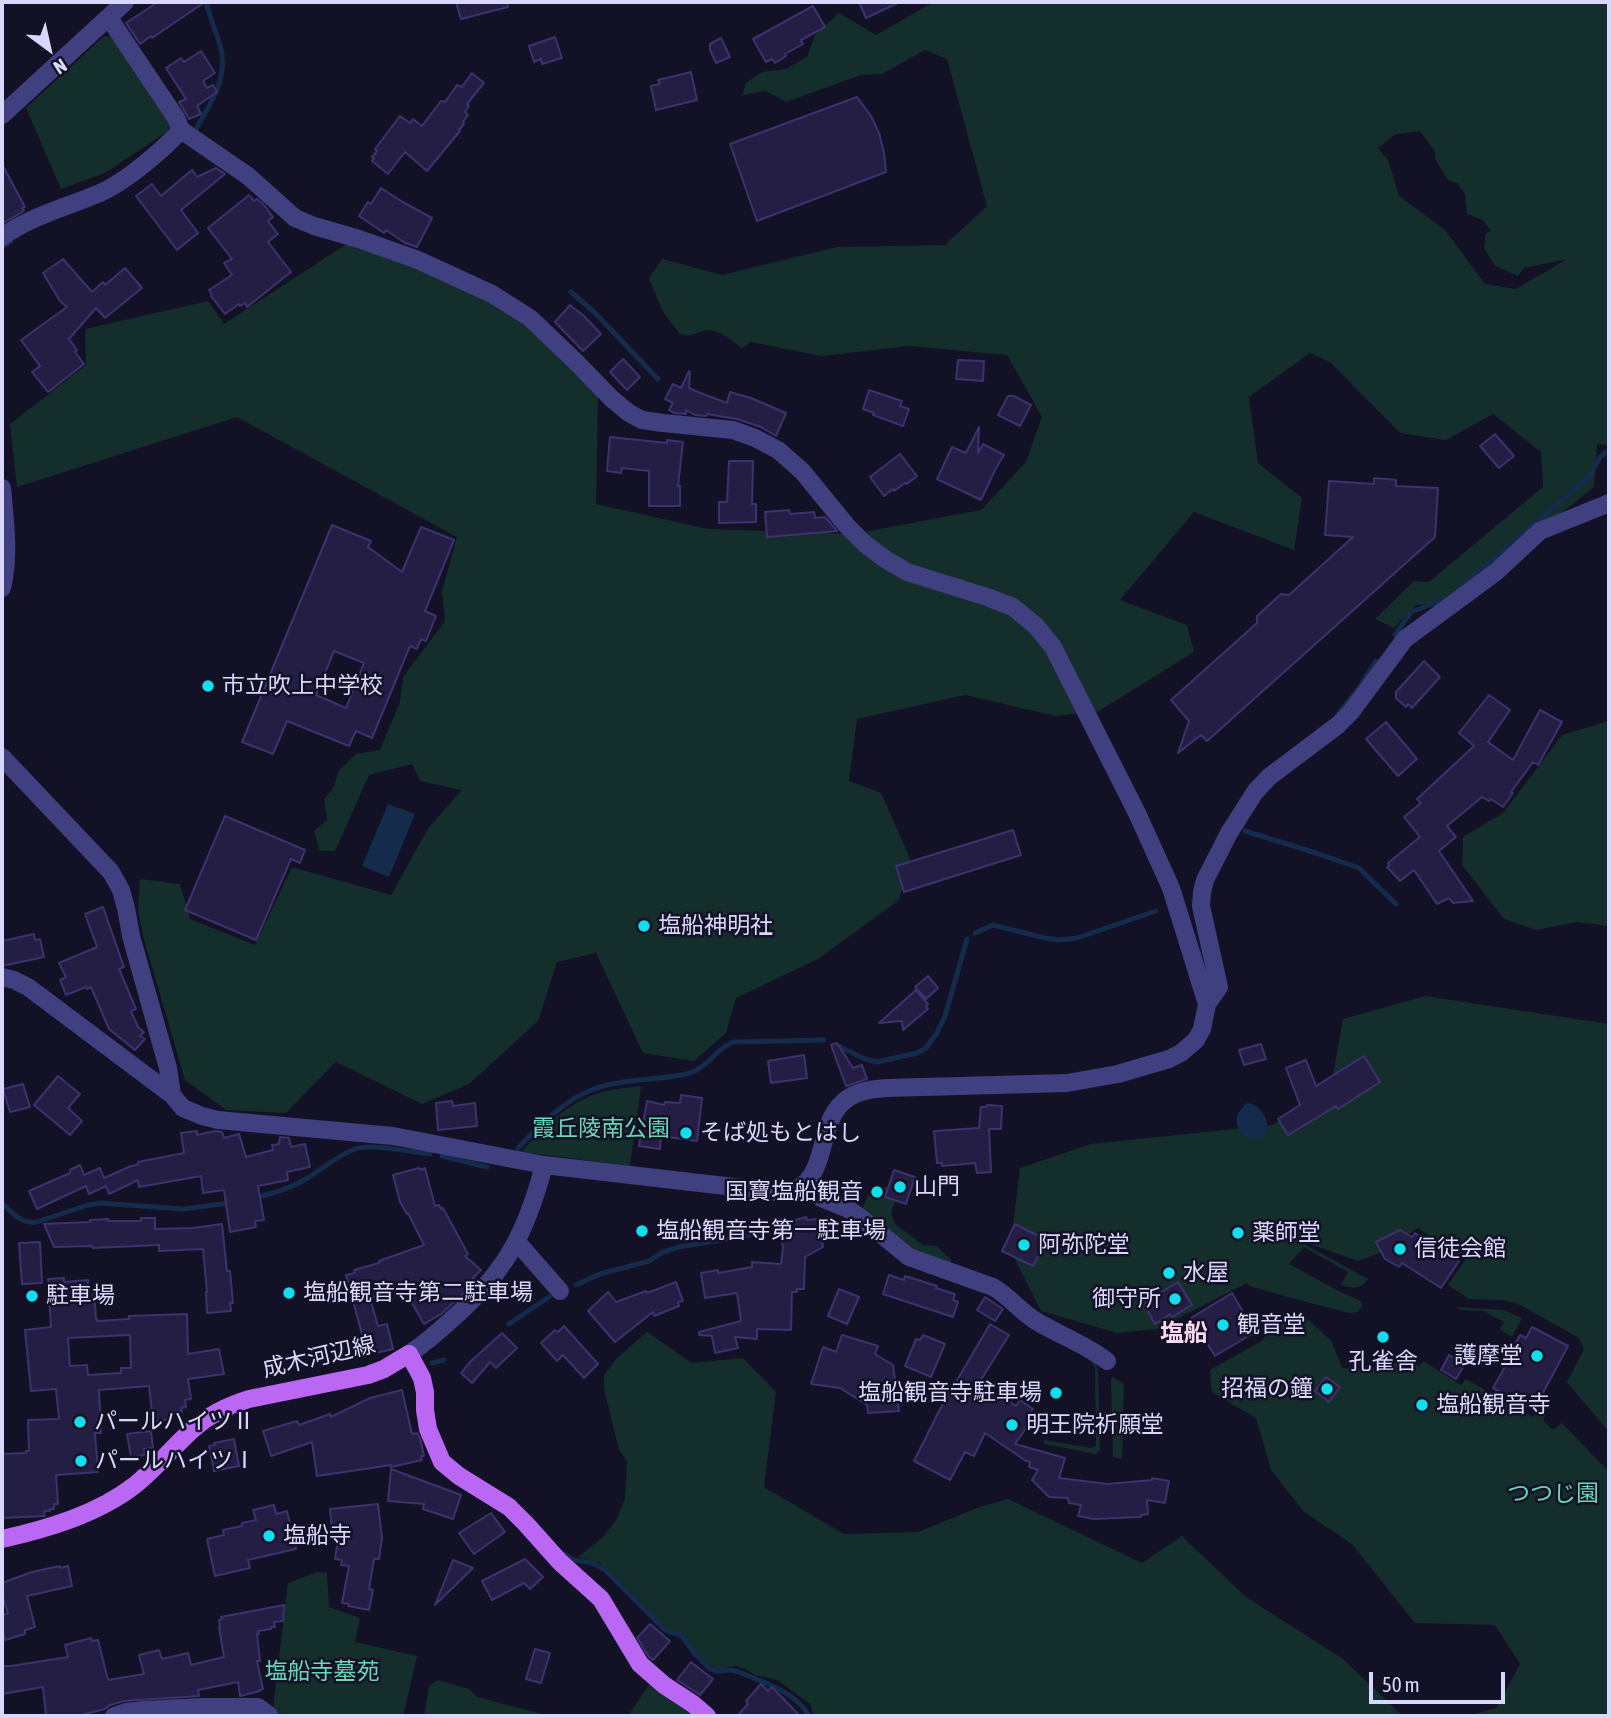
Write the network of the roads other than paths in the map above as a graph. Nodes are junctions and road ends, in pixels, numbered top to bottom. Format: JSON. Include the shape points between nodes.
{"nodes":[{"id":1,"x":125,"y":2,"type":"edge"},
{"id":2,"x":109,"y":18,"type":"junction"},
{"id":3,"x":2,"y":115,"type":"edge"},
{"id":4,"x":181,"y":130,"type":"junction"},
{"id":5,"x":2,"y":237,"type":"edge"},
{"id":6,"x":2,"y":488,"type":"edge"},
{"id":7,"x":1609,"y":503,"type":"edge"},
{"id":8,"x":2,"y":588,"type":"edge"},
{"id":9,"x":2,"y":757,"type":"edge"},
{"id":10,"x":2,"y":978,"type":"edge"},
{"id":11,"x":1207,"y":1004,"type":"junction"},
{"id":12,"x":172,"y":1095,"type":"junction"},
{"id":13,"x":544,"y":1166,"type":"junction"},
{"id":14,"x":804,"y":1186,"type":"junction"},
{"id":15,"x":517,"y":1242,"type":"junction"},
{"id":16,"x":560,"y":1291,"type":"dead end"},
{"id":17,"x":409,"y":1354,"type":"junction"},
{"id":18,"x":1107,"y":1361,"type":"dead end"},
{"id":19,"x":2,"y":1539,"type":"edge"},
{"id":20,"x":268,"y":1715,"type":"edge"},
{"id":21,"x":114,"y":1716,"type":"edge"},
{"id":22,"x":707,"y":1716,"type":"edge"}],
"edges":[{"from":1,"to":2,"type":"street"},
{"from":2,"to":3,"type":"street"},
{"from":2,"to":4,"type":"street"},
{"from":4,"to":5,"type":"street","via":[[126,178]]},
{"from":4,"to":11,"type":"street","via":[[248,176],[295,218],[418,260],[492,294],[530,318],[612,400],[642,420],[733,430],[778,450],[802,471],[847,526],[885,559],[907,572],[1013,607],[1036,626],[1053,647],[1165,872]]},
{"from":6,"to":8,"type":"street","via":[[7,549]]},
{"from":7,"to":11,"type":"street","via":[[1540,531],[1496,572],[1405,639],[1351,712],[1255,792],[1202,892],[1219,986]]},
{"from":9,"to":12,"type":"street","via":[[111,872],[121,890]]},
{"from":10,"to":12,"type":"street","via":[[28,987]]},
{"from":11,"to":14,"type":"street","via":[[1202,1029],[1189,1047],[1169,1059],[1128,1072],[1067,1083],[887,1088],[851,1096],[829,1122],[817,1166]]},
{"from":12,"to":13,"type":"street","via":[[183,1108],[202,1116],[393,1136]]},
{"from":13,"to":14,"type":"street","via":[[786,1193]]},
{"from":13,"to":15,"type":"street"},
{"from":14,"to":18,"type":"street","via":[[855,1213],[909,1257],[993,1287],[1035,1321]]},
{"from":15,"to":16,"type":"street"},
{"from":15,"to":17,"type":"street","via":[[481,1292]]},
{"from":17,"to":19,"type":"main road","name":"成木河辺線","via":[[368,1375],[237,1403],[195,1427],[126,1492],[76,1516]]},
{"from":17,"to":22,"type":"main road","name":"成木河辺線","via":[[422,1378],[428,1429],[442,1462],[509,1507],[601,1599],[640,1664]]},
{"from":20,"to":21,"type":"street","via":[[258,1707],[202,1707]]}]}
